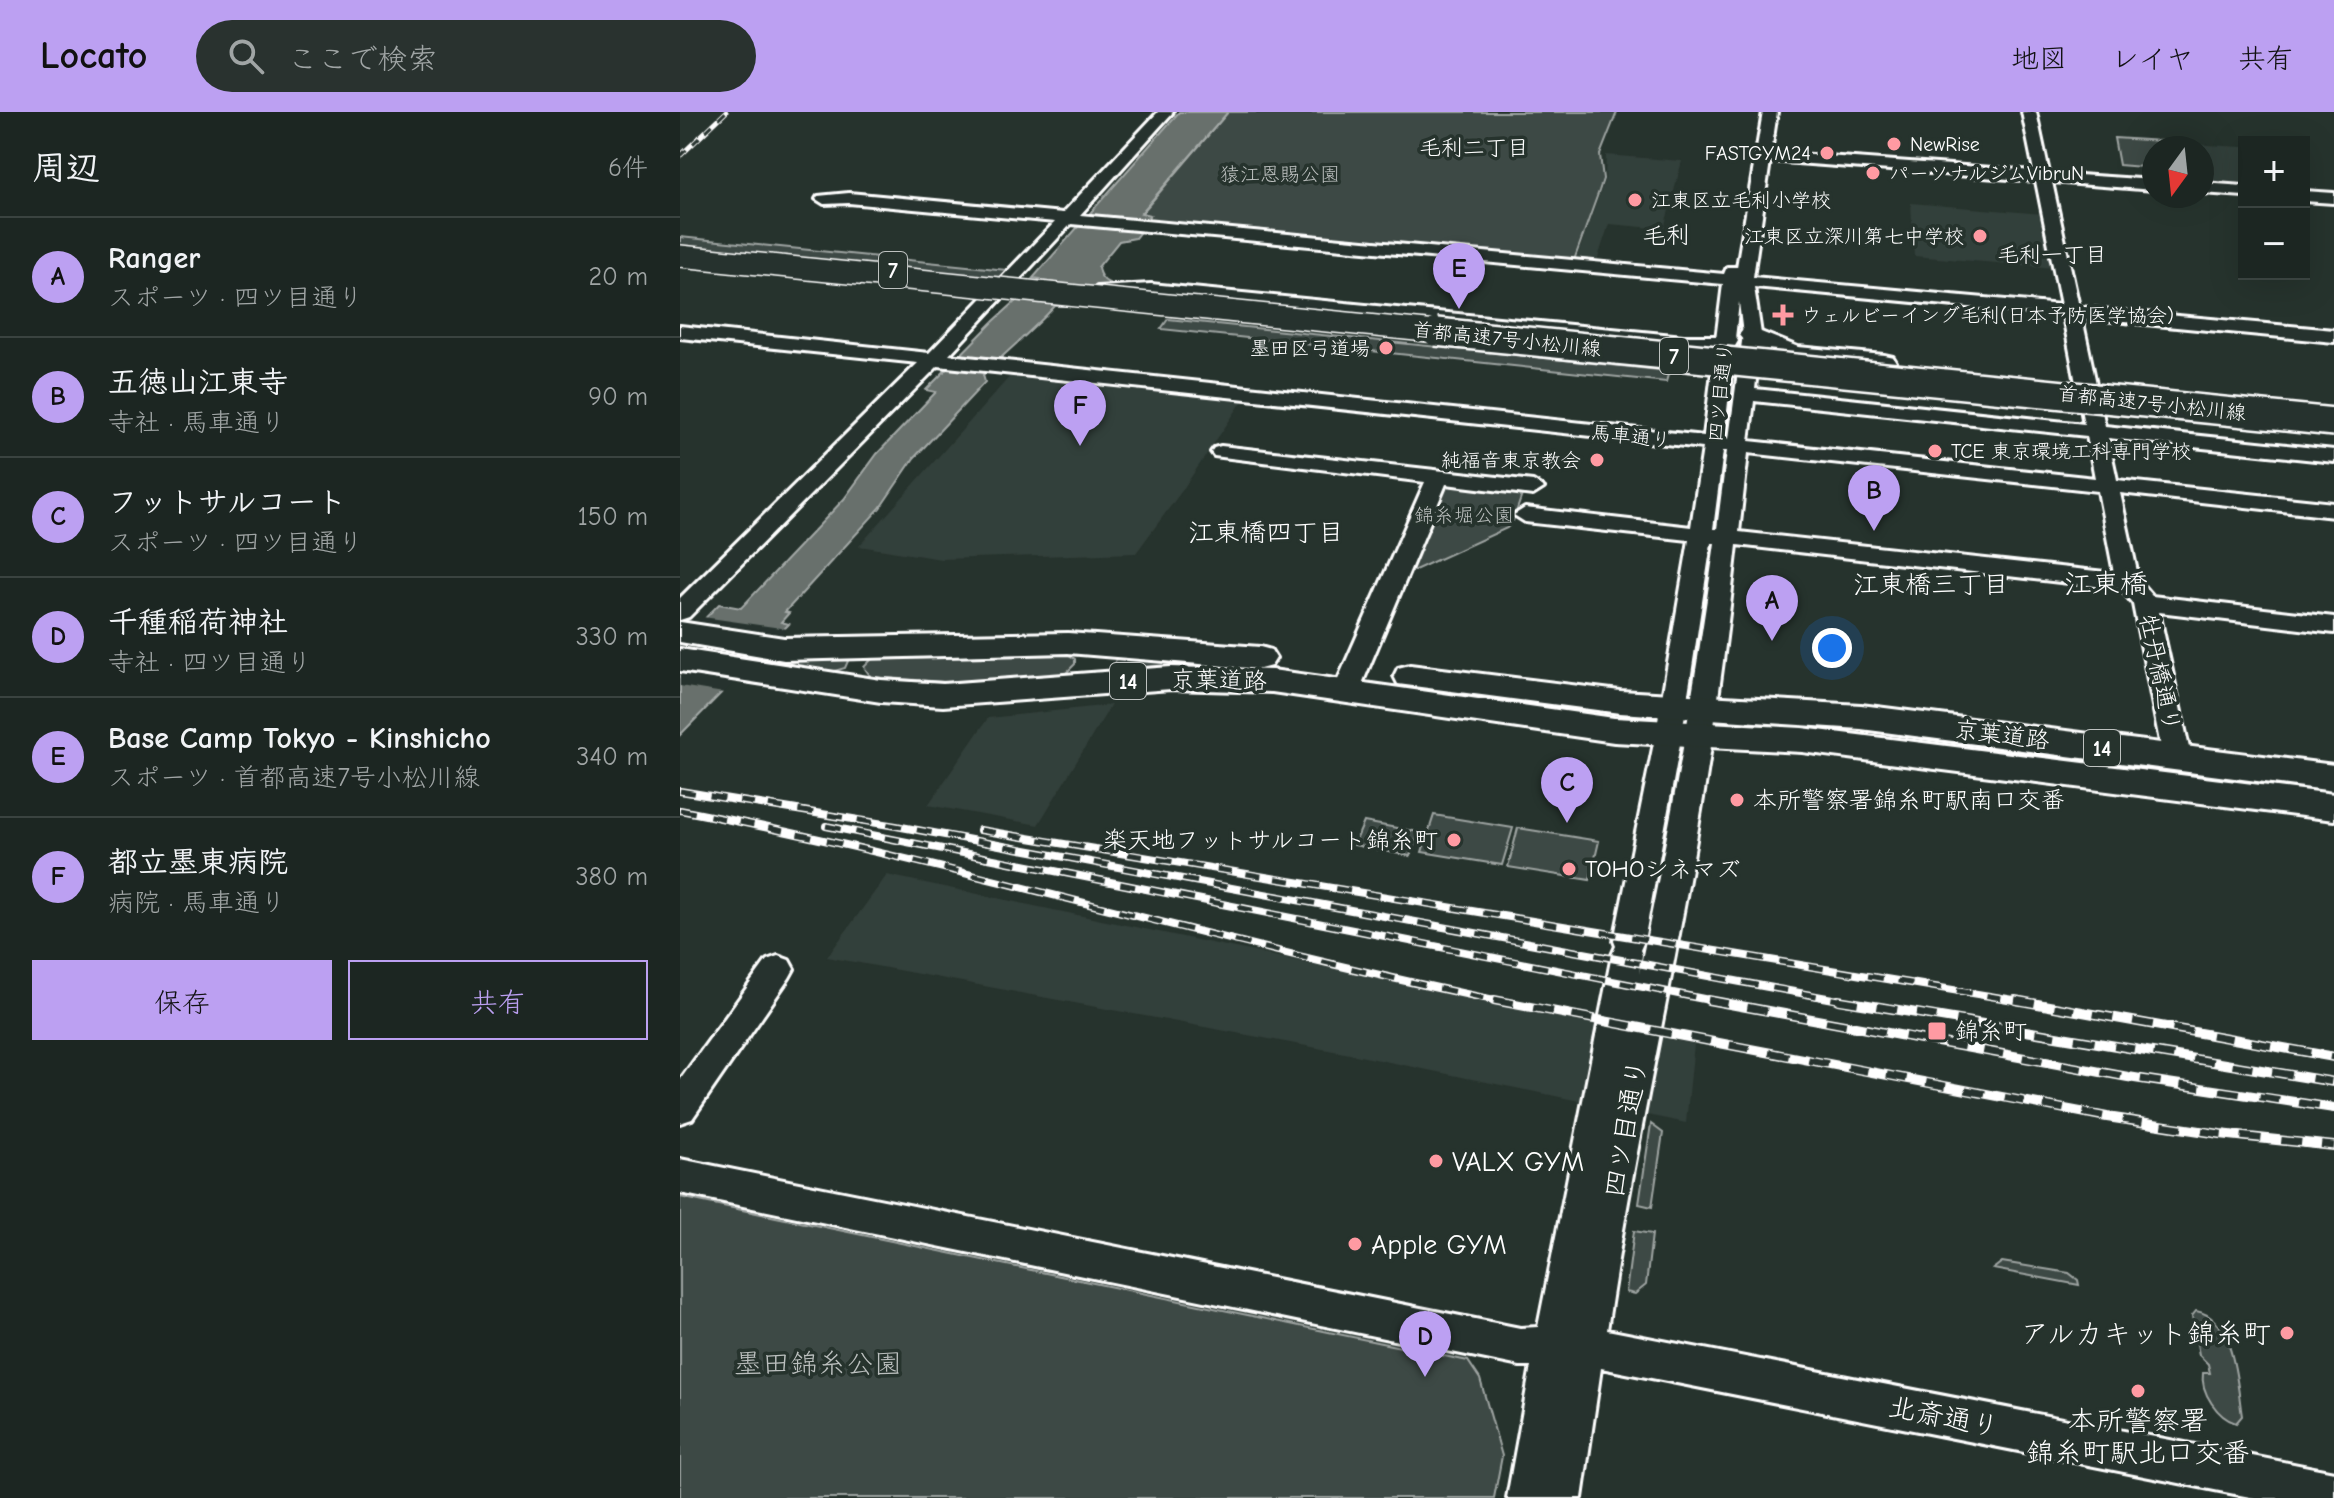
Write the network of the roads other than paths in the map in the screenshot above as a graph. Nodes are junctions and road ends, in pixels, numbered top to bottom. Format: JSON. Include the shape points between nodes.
{"nodes":[{"id":1,"x":1166,"y":112,"type":"edge"},
{"id":2,"x":1758,"y":112,"type":"edge"},
{"id":3,"x":1770,"y":112,"type":"edge"},
{"id":4,"x":2029,"y":112,"type":"edge"},
{"id":5,"x":1765,"y":156,"type":"junction"},
{"id":6,"x":2043,"y":174,"type":"junction"},
{"id":7,"x":2142,"y":184,"type":"edge"},
{"id":8,"x":2214,"y":189,"type":"edge"},
{"id":9,"x":2238,"y":191,"type":"edge"},
{"id":10,"x":2310,"y":196,"type":"edge"},
{"id":11,"x":2334,"y":198,"type":"edge"},
{"id":12,"x":824,"y":199,"type":"dead end"},
{"id":13,"x":1078,"y":220,"type":"junction"},
{"id":14,"x":680,"y":249,"type":"edge"},
{"id":15,"x":680,"y":256,"type":"edge"},
{"id":16,"x":1738,"y":283,"type":"junction"},
{"id":17,"x":1015,"y":290,"type":"junction"},
{"id":18,"x":1105,"y":292,"type":"junction"},
{"id":19,"x":2074,"y":313,"type":"junction"},
{"id":20,"x":680,"y":332,"type":"edge"},
{"id":21,"x":2334,"y":336,"type":"edge"},
{"id":22,"x":943,"y":358,"type":"junction"},
{"id":23,"x":1738,"y":362,"type":"junction"},
{"id":24,"x":2334,"y":411,"type":"edge"},
{"id":25,"x":2334,"y":425,"type":"edge"},
{"id":26,"x":2097,"y":432,"type":"junction"},
{"id":27,"x":1714,"y":444,"type":"junction"},
{"id":28,"x":1739,"y":446,"type":"junction"},
{"id":29,"x":1221,"y":452,"type":"dead end"},
{"id":30,"x":2334,"y":456,"type":"edge"},
{"id":31,"x":1438,"y":477,"type":"junction"},
{"id":32,"x":2108,"y":486,"type":"junction"},
{"id":33,"x":1533,"y":488,"type":"dead end"},
{"id":34,"x":2334,"y":510,"type":"edge"},
{"id":35,"x":1525,"y":515,"type":"dead end"},
{"id":36,"x":1701,"y":535,"type":"junction"},
{"id":37,"x":1727,"y":538,"type":"junction"},
{"id":38,"x":2128,"y":582,"type":"junction"},
{"id":39,"x":2145,"y":603,"type":"junction"},
{"id":40,"x":2334,"y":625,"type":"edge"},
{"id":41,"x":681,"y":635,"type":"edge"},
{"id":42,"x":1097,"y":643,"type":"junction"},
{"id":43,"x":867,"y":646,"type":"junction"},
{"id":44,"x":1350,"y":680,"type":"junction"},
{"id":45,"x":841,"y":685,"type":"junction"},
{"id":46,"x":1082,"y":685,"type":"junction"},
{"id":47,"x":1685,"y":732,"type":"junction"},
{"id":48,"x":2177,"y":757,"type":"junction"},
{"id":49,"x":2334,"y":778,"type":"edge"},
{"id":50,"x":2334,"y":807,"type":"edge"},
{"id":51,"x":778,"y":969,"type":"dead end"},
{"id":52,"x":680,"y":1108,"type":"edge"},
{"id":53,"x":680,"y":1176,"type":"edge"},
{"id":54,"x":1569,"y":1345,"type":"junction"},
{"id":55,"x":2334,"y":1493,"type":"edge"},
{"id":56,"x":1528,"y":1498,"type":"edge"},
{"id":57,"x":1561,"y":1498,"type":"edge"}],
"edges":[{"from":1,"to":13,"type":"street"},
{"from":2,"to":16,"type":"street","name":"四ツ目通り"},
{"from":3,"to":5,"type":"street","name":"四ツ目通り"},
{"from":4,"to":6,"type":"street","name":"牡丹橋通り"},
{"from":5,"to":6,"type":"street"},
{"from":5,"to":16,"type":"street","name":"四ツ目通り"},
{"from":6,"to":7,"type":"street"},
{"from":6,"to":19,"type":"street","name":"牡丹橋通り"},
{"from":8,"to":9,"type":"street"},
{"from":10,"to":11,"type":"street"},
{"from":12,"to":13,"type":"street"},
{"from":13,"to":16,"type":"street"},
{"from":13,"to":22,"type":"street"},
{"from":14,"to":18,"type":"highway","name":"首都高速7号小松川線","number":"7"},
{"from":15,"to":17,"type":"highway","name":"首都高速7号小松川線","number":"7","bridge":true},
{"from":16,"to":19,"type":"street"},
{"from":16,"to":23,"type":"street","name":"四ツ目通り"},
{"from":16,"to":23,"type":"street","name":"四ツ目通り"},
{"from":17,"to":23,"type":"highway","bridge":true,"via":[[1299,328],[1681,362]]},
{"from":17,"to":25,"type":"highway","name":"首都高速7号小松川線","number":"7","bridge":true},
{"from":18,"to":23,"type":"highway","via":[[1151,291],[1549,329]]},
{"from":18,"to":24,"type":"highway","name":"首都高速7号小松川線","number":"7"},
{"from":19,"to":21,"type":"street"},
{"from":19,"to":26,"type":"street","name":"牡丹橋通り"},
{"from":20,"to":22,"type":"street","name":"馬車通り"},
{"from":22,"to":27,"type":"street","name":"馬車通り"},
{"from":22,"to":41,"type":"street"},
{"from":23,"to":24,"type":"highway","via":[[1766,346]]},
{"from":23,"to":25,"type":"highway","bridge":true,"via":[[1912,386]]},
{"from":23,"to":26,"type":"street"},
{"from":23,"to":27,"type":"street","name":"四ツ目通り"},
{"from":23,"to":28,"type":"street","name":"四ツ目通り"},
{"from":26,"to":30,"type":"street"},
{"from":26,"to":32,"type":"street","name":"牡丹橋通り"},
{"from":27,"to":28,"type":"street","name":"馬車通り"},
{"from":27,"to":36,"type":"street","name":"四ツ目通り"},
{"from":28,"to":32,"type":"street","name":"馬車通り"},
{"from":28,"to":37,"type":"street","name":"四ツ目通り"},
{"from":29,"to":31,"type":"street"},
{"from":31,"to":33,"type":"street"},
{"from":31,"to":44,"type":"street"},
{"from":32,"to":34,"type":"street","name":"馬車通り"},
{"from":32,"to":38,"type":"street","name":"牡丹橋通り"},
{"from":35,"to":36,"type":"street"},
{"from":36,"to":37,"type":"street"},
{"from":36,"to":47,"type":"street","name":"四ツ目通り","via":[[1679,671]]},
{"from":37,"to":38,"type":"street"},
{"from":37,"to":47,"type":"street","name":"四ツ目通り","via":[[1712,659]]},
{"from":38,"to":39,"type":"street","name":"牡丹橋通り"},
{"from":39,"to":40,"type":"street"},
{"from":39,"to":48,"type":"street","name":"牡丹橋通り"},
{"from":41,"to":43,"type":"highway","name":"京葉道路","number":"14","via":[[771,648]]},
{"from":41,"to":45,"type":"highway","name":"京葉道路","number":"14","via":[[748,671]]},
{"from":42,"to":43,"type":"highway","name":"京葉道路","number":"14"},
{"from":42,"to":44,"type":"highway","name":"京葉道路","number":"14"},
{"from":42,"to":46,"type":"highway"},
{"from":43,"to":45,"type":"highway"},
{"from":44,"to":46,"type":"highway","name":"京葉道路","number":"14","via":[[1171,678]]},
{"from":44,"to":47,"type":"highway","name":"京葉道路","number":"14","via":[[1614,730]]},
{"from":44,"to":47,"type":"highway","name":"京葉道路","number":"14","via":[[1595,699]]},
{"from":45,"to":46,"type":"highway","name":"京葉道路","number":"14","via":[[943,695]]},
{"from":47,"to":48,"type":"highway","name":"京葉道路","number":"14","via":[[1766,709]]},
{"from":47,"to":50,"type":"highway","name":"京葉道路","number":"14","via":[[1946,756]]},
{"from":47,"to":54,"type":"street","name":"四ツ目通り","via":[[1623,1129]]},
{"from":47,"to":54,"type":"street","name":"四ツ目通り","via":[[1628,948]]},
{"from":48,"to":49,"type":"highway","name":"京葉道路","number":"14"},
{"from":51,"to":52,"type":"street"},
{"from":53,"to":54,"type":"street","name":"北斎通り","via":[[1520,1347]]},
{"from":54,"to":55,"type":"street","name":"北斎通り"},
{"from":54,"to":56,"type":"street","name":"四ツ目通り"},
{"from":54,"to":57,"type":"street","name":"四ツ目通り"}]}
